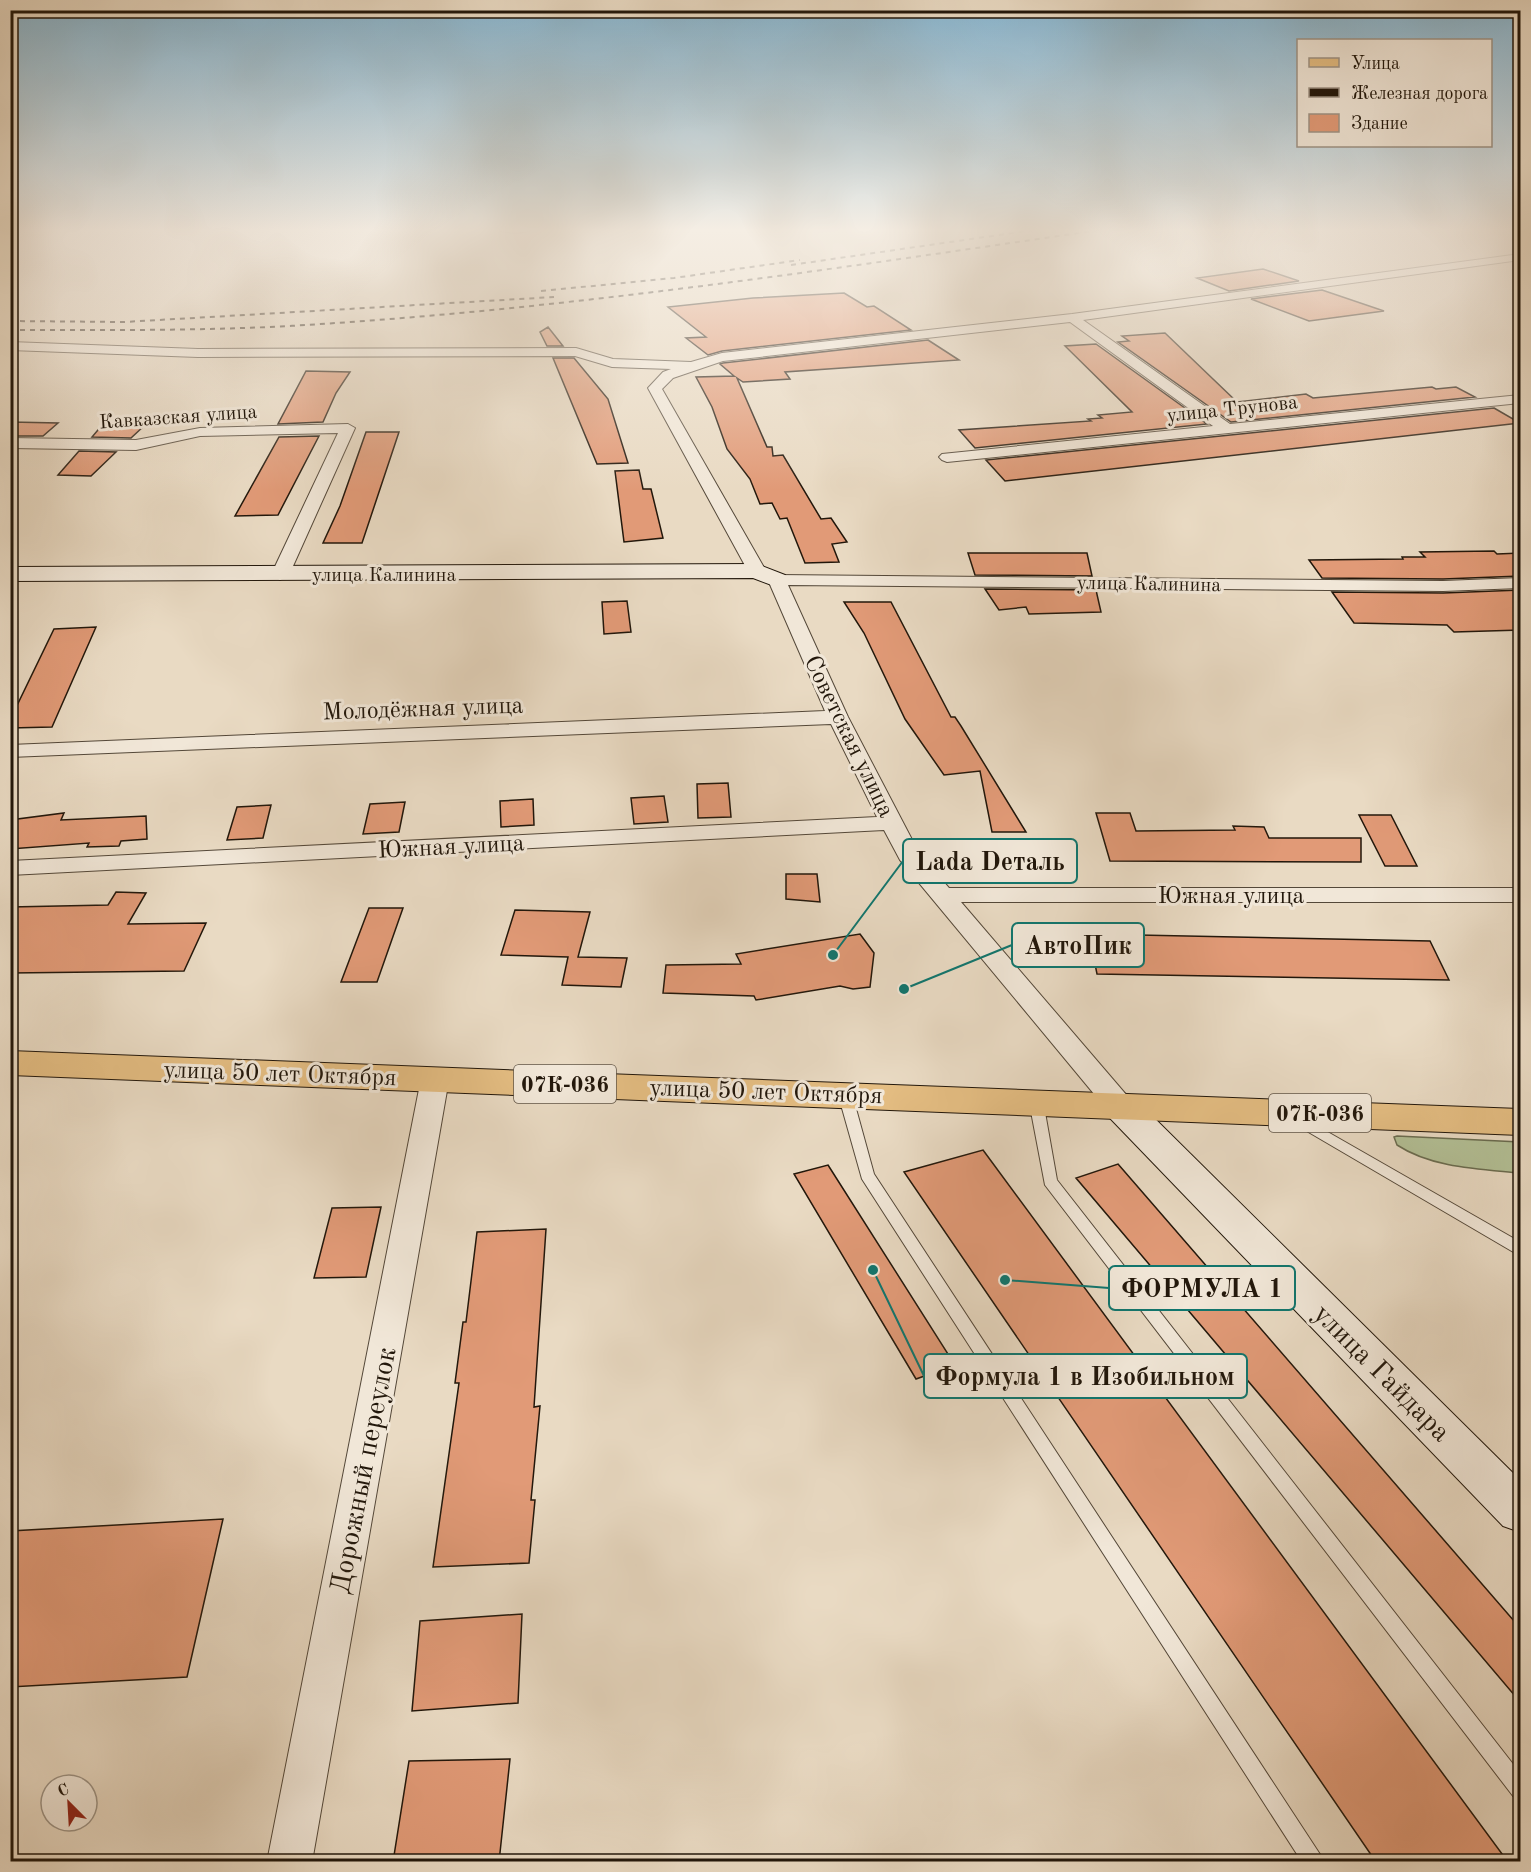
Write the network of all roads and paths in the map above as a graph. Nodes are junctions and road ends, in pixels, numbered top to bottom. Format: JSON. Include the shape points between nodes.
{"nodes":[{"id":1,"x":1091,"y":315,"type":"edge"},
{"id":2,"x":1072,"y":318,"type":"junction"},
{"id":3,"x":10,"y":346,"type":"edge"},
{"id":4,"x":692,"y":366,"type":"junction"},
{"id":5,"x":1521,"y":399,"type":"edge"},
{"id":6,"x":1229,"y":430,"type":"junction"},
{"id":7,"x":10,"y":443,"type":"edge"},
{"id":8,"x":947,"y":457,"type":"dead end"},
{"id":9,"x":10,"y":574,"type":"edge"},
{"id":10,"x":280,"y":575,"type":"junction"},
{"id":11,"x":767,"y":576,"type":"junction"},
{"id":12,"x":1521,"y":583,"type":"edge"},
{"id":13,"x":838,"y":717,"type":"junction"},
{"id":14,"x":10,"y":751,"type":"edge"},
{"id":15,"x":892,"y":824,"type":"junction"},
{"id":16,"x":10,"y":868,"type":"edge"},
{"id":17,"x":942,"y":895,"type":"junction"},
{"id":18,"x":1521,"y":895,"type":"edge"},
{"id":19,"x":10,"y":1063,"type":"edge"},
{"id":20,"x":435,"y":1079,"type":"junction"},
{"id":21,"x":845,"y":1094,"type":"junction"},
{"id":22,"x":1036,"y":1101,"type":"junction"},
{"id":23,"x":1119,"y":1105,"type":"junction"},
{"id":24,"x":1284,"y":1112,"type":"junction"},
{"id":25,"x":1521,"y":1122,"type":"edge"},
{"id":26,"x":1521,"y":1249,"type":"edge"},
{"id":27,"x":1521,"y":1511,"type":"edge"},
{"id":28,"x":1521,"y":1789,"type":"edge"},
{"id":29,"x":289,"y":1862,"type":"edge"},
{"id":30,"x":1315,"y":1862,"type":"edge"}],
"edges":[{"from":1,"to":2,"type":"street"},
{"from":2,"to":4,"type":"street","via":[[722,357]]},
{"from":2,"to":6,"type":"street"},
{"from":3,"to":4,"type":"street","via":[[198,353],[576,352],[612,363]]},
{"from":4,"to":11,"type":"street","name":"Советская улица","via":[[668,375],[655,388]]},
{"from":5,"to":6,"type":"street","name":"улица Трунова"},
{"from":6,"to":8,"type":"street","name":"улица Трунова"},
{"from":7,"to":10,"type":"street","name":"Кавказская улица","via":[[136,445],[200,432],[348,428]]},
{"from":9,"to":10,"type":"street","name":"улица Калинина"},
{"from":10,"to":11,"type":"street","name":"улица Калинина"},
{"from":11,"to":12,"type":"street","name":"улица Калинина","via":[[1443,586]]},
{"from":11,"to":13,"type":"street","name":"Советская улица"},
{"from":13,"to":14,"type":"street","name":"Молодёжная улица"},
{"from":13,"to":15,"type":"street","name":"Советская улица"},
{"from":15,"to":16,"type":"street","name":"Южная улица"},
{"from":15,"to":17,"type":"street","name":"Советская улица","via":[[908,855]]},
{"from":17,"to":18,"type":"street","name":"Южная улица"},
{"from":17,"to":23,"type":"street","name":"Советская улица"},
{"from":19,"to":20,"type":"main road","name":"улица 50 лет Октября","number":"07К-036"},
{"from":20,"to":21,"type":"main road","name":"улица 50 лет Октября","number":"07К-036"},
{"from":20,"to":29,"type":"street","name":"Дорожный переулок"},
{"from":21,"to":22,"type":"main road","name":"улица 50 лет Октября","number":"07К-036"},
{"from":21,"to":30,"type":"lane","via":[[867,1175]]},
{"from":22,"to":23,"type":"main road","name":"улица 50 лет Октября","number":"07К-036"},
{"from":22,"to":28,"type":"lane","via":[[1050,1181]]},
{"from":23,"to":24,"type":"main road","name":"улица 50 лет Октября","number":"07К-036"},
{"from":23,"to":27,"type":"street","name":"улица Гайдара"},
{"from":24,"to":25,"type":"main road","name":"улица 50 лет Октября","number":"07К-036"},
{"from":24,"to":26,"type":"lane"}]}
